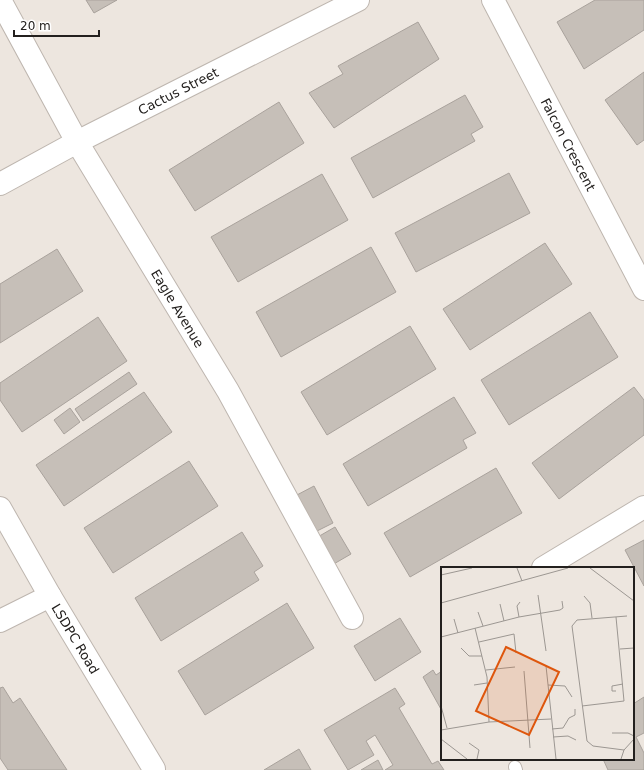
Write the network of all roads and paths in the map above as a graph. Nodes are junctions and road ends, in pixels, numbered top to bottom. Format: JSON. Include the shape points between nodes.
{"nodes":[{"id":1,"x":0,"y":0,"type":"edge"},
{"id":2,"x":358,"y":0,"type":"edge"},
{"id":3,"x":493,"y":0,"type":"edge"},
{"id":4,"x":77,"y":142,"type":"junction"},
{"id":5,"x":0,"y":184,"type":"edge"},
{"id":6,"x":644,"y":289,"type":"edge"},
{"id":7,"x":644,"y":507,"type":"edge"},
{"id":8,"x":0,"y":508,"type":"edge"},
{"id":9,"x":545,"y":567,"type":"edge"},
{"id":10,"x":50,"y":596,"type":"junction"},
{"id":11,"x":352,"y":618,"type":"dead end"},
{"id":12,"x":0,"y":621,"type":"edge"},
{"id":13,"x":154,"y":769,"type":"dead end"}],
"edges":[{"from":1,"to":4,"type":"street","name":"Eagle Avenue"},
{"from":2,"to":4,"type":"street","name":"Cactus Street"},
{"from":3,"to":6,"type":"street","name":"Falcon Crescent"},
{"from":4,"to":5,"type":"street","name":"Cactus Street"},
{"from":4,"to":11,"type":"street","name":"Eagle Avenue","via":[[228,391]]},
{"from":7,"to":9,"type":"street"},
{"from":8,"to":10,"type":"street","name":"LSDPC Road"},
{"from":10,"to":12,"type":"street"},
{"from":10,"to":13,"type":"street","name":"LSDPC Road"}]}
